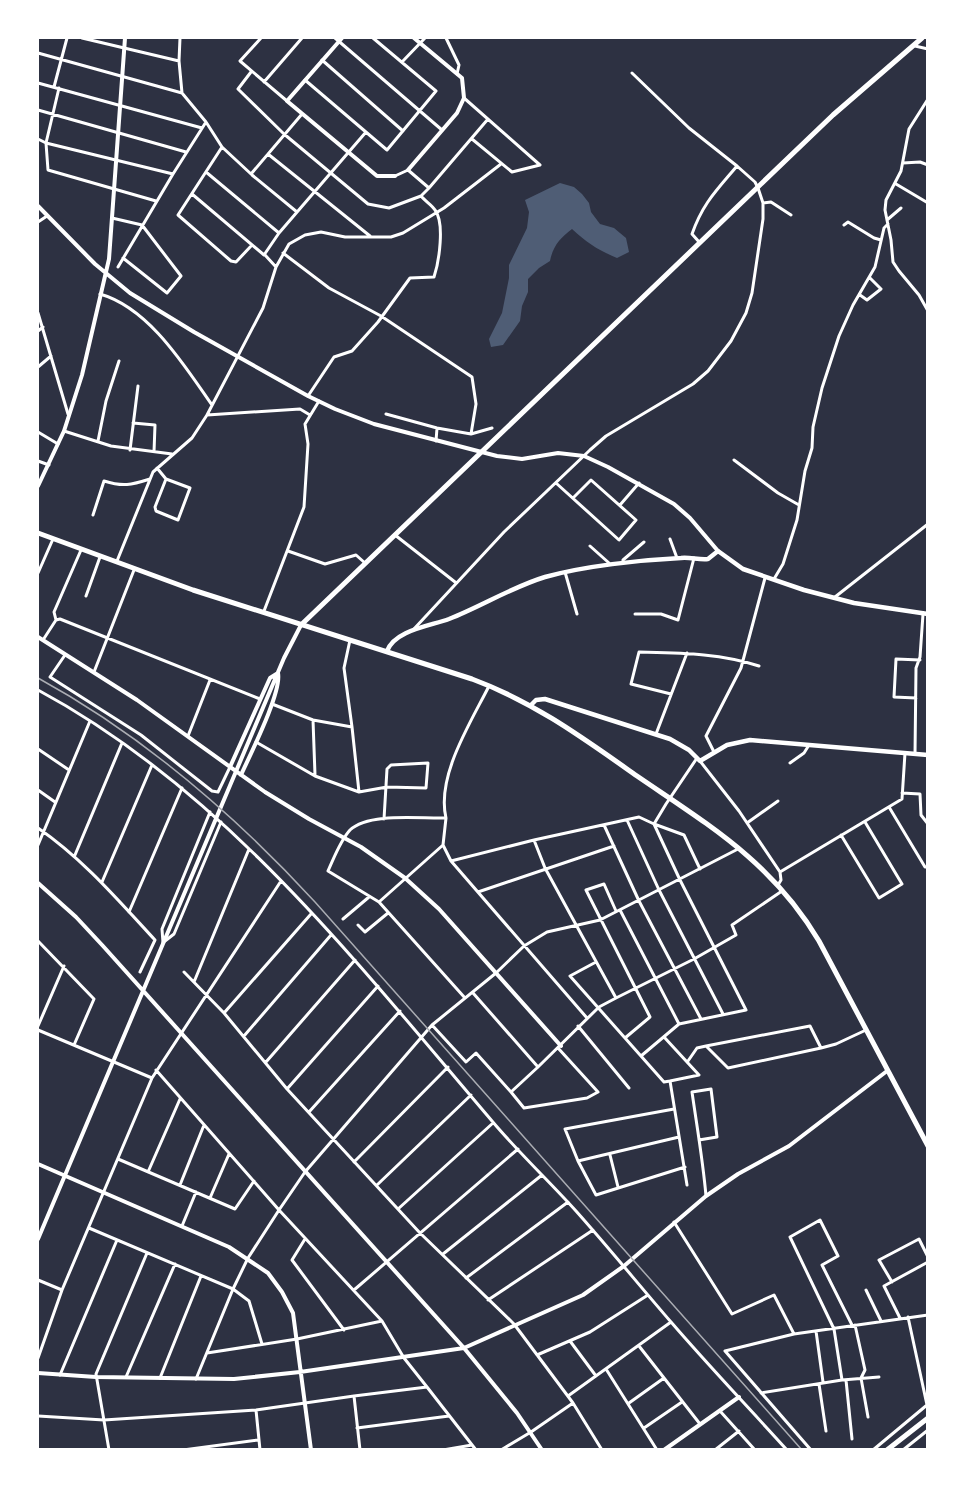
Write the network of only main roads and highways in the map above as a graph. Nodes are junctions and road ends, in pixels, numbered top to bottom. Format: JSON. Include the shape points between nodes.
{"nodes":[{"id":1,"x":922,"y":38,"type":"edge"},
{"id":2,"x":38,"y":533,"type":"edge"},
{"id":3,"x":925,"y":614,"type":"edge"},
{"id":4,"x":301,"y":625,"type":"junction"},
{"id":5,"x":387,"y":651,"type":"junction"},
{"id":6,"x":531,"y":705,"type":"junction"},
{"id":7,"x":927,"y":755,"type":"edge"},
{"id":8,"x":927,"y":1146,"type":"edge"},
{"id":9,"x":927,"y":1418,"type":"edge"},
{"id":10,"x":890,"y":1447,"type":"edge"}],
"edges":[{"from":1,"to":4,"type":"main road","via":[[670,268]]},
{"from":2,"to":4,"type":"main road","via":[[134,570]]},
{"from":3,"to":5,"type":"main road","via":[[868,606],[765,578],[743,569],[718,551],[708,559],[611,565],[535,580],[395,640]]},
{"from":4,"to":5,"type":"main road"},
{"from":5,"to":6,"type":"main road","via":[[489,686]]},
{"from":6,"to":7,"type":"main road","via":[[545,699],[656,734],[678,743],[699,760],[733,743],[750,741]]},
{"from":6,"to":8,"type":"main road","via":[[741,848],[783,890],[819,941]]},
{"from":9,"to":10,"type":"main road"}]}
